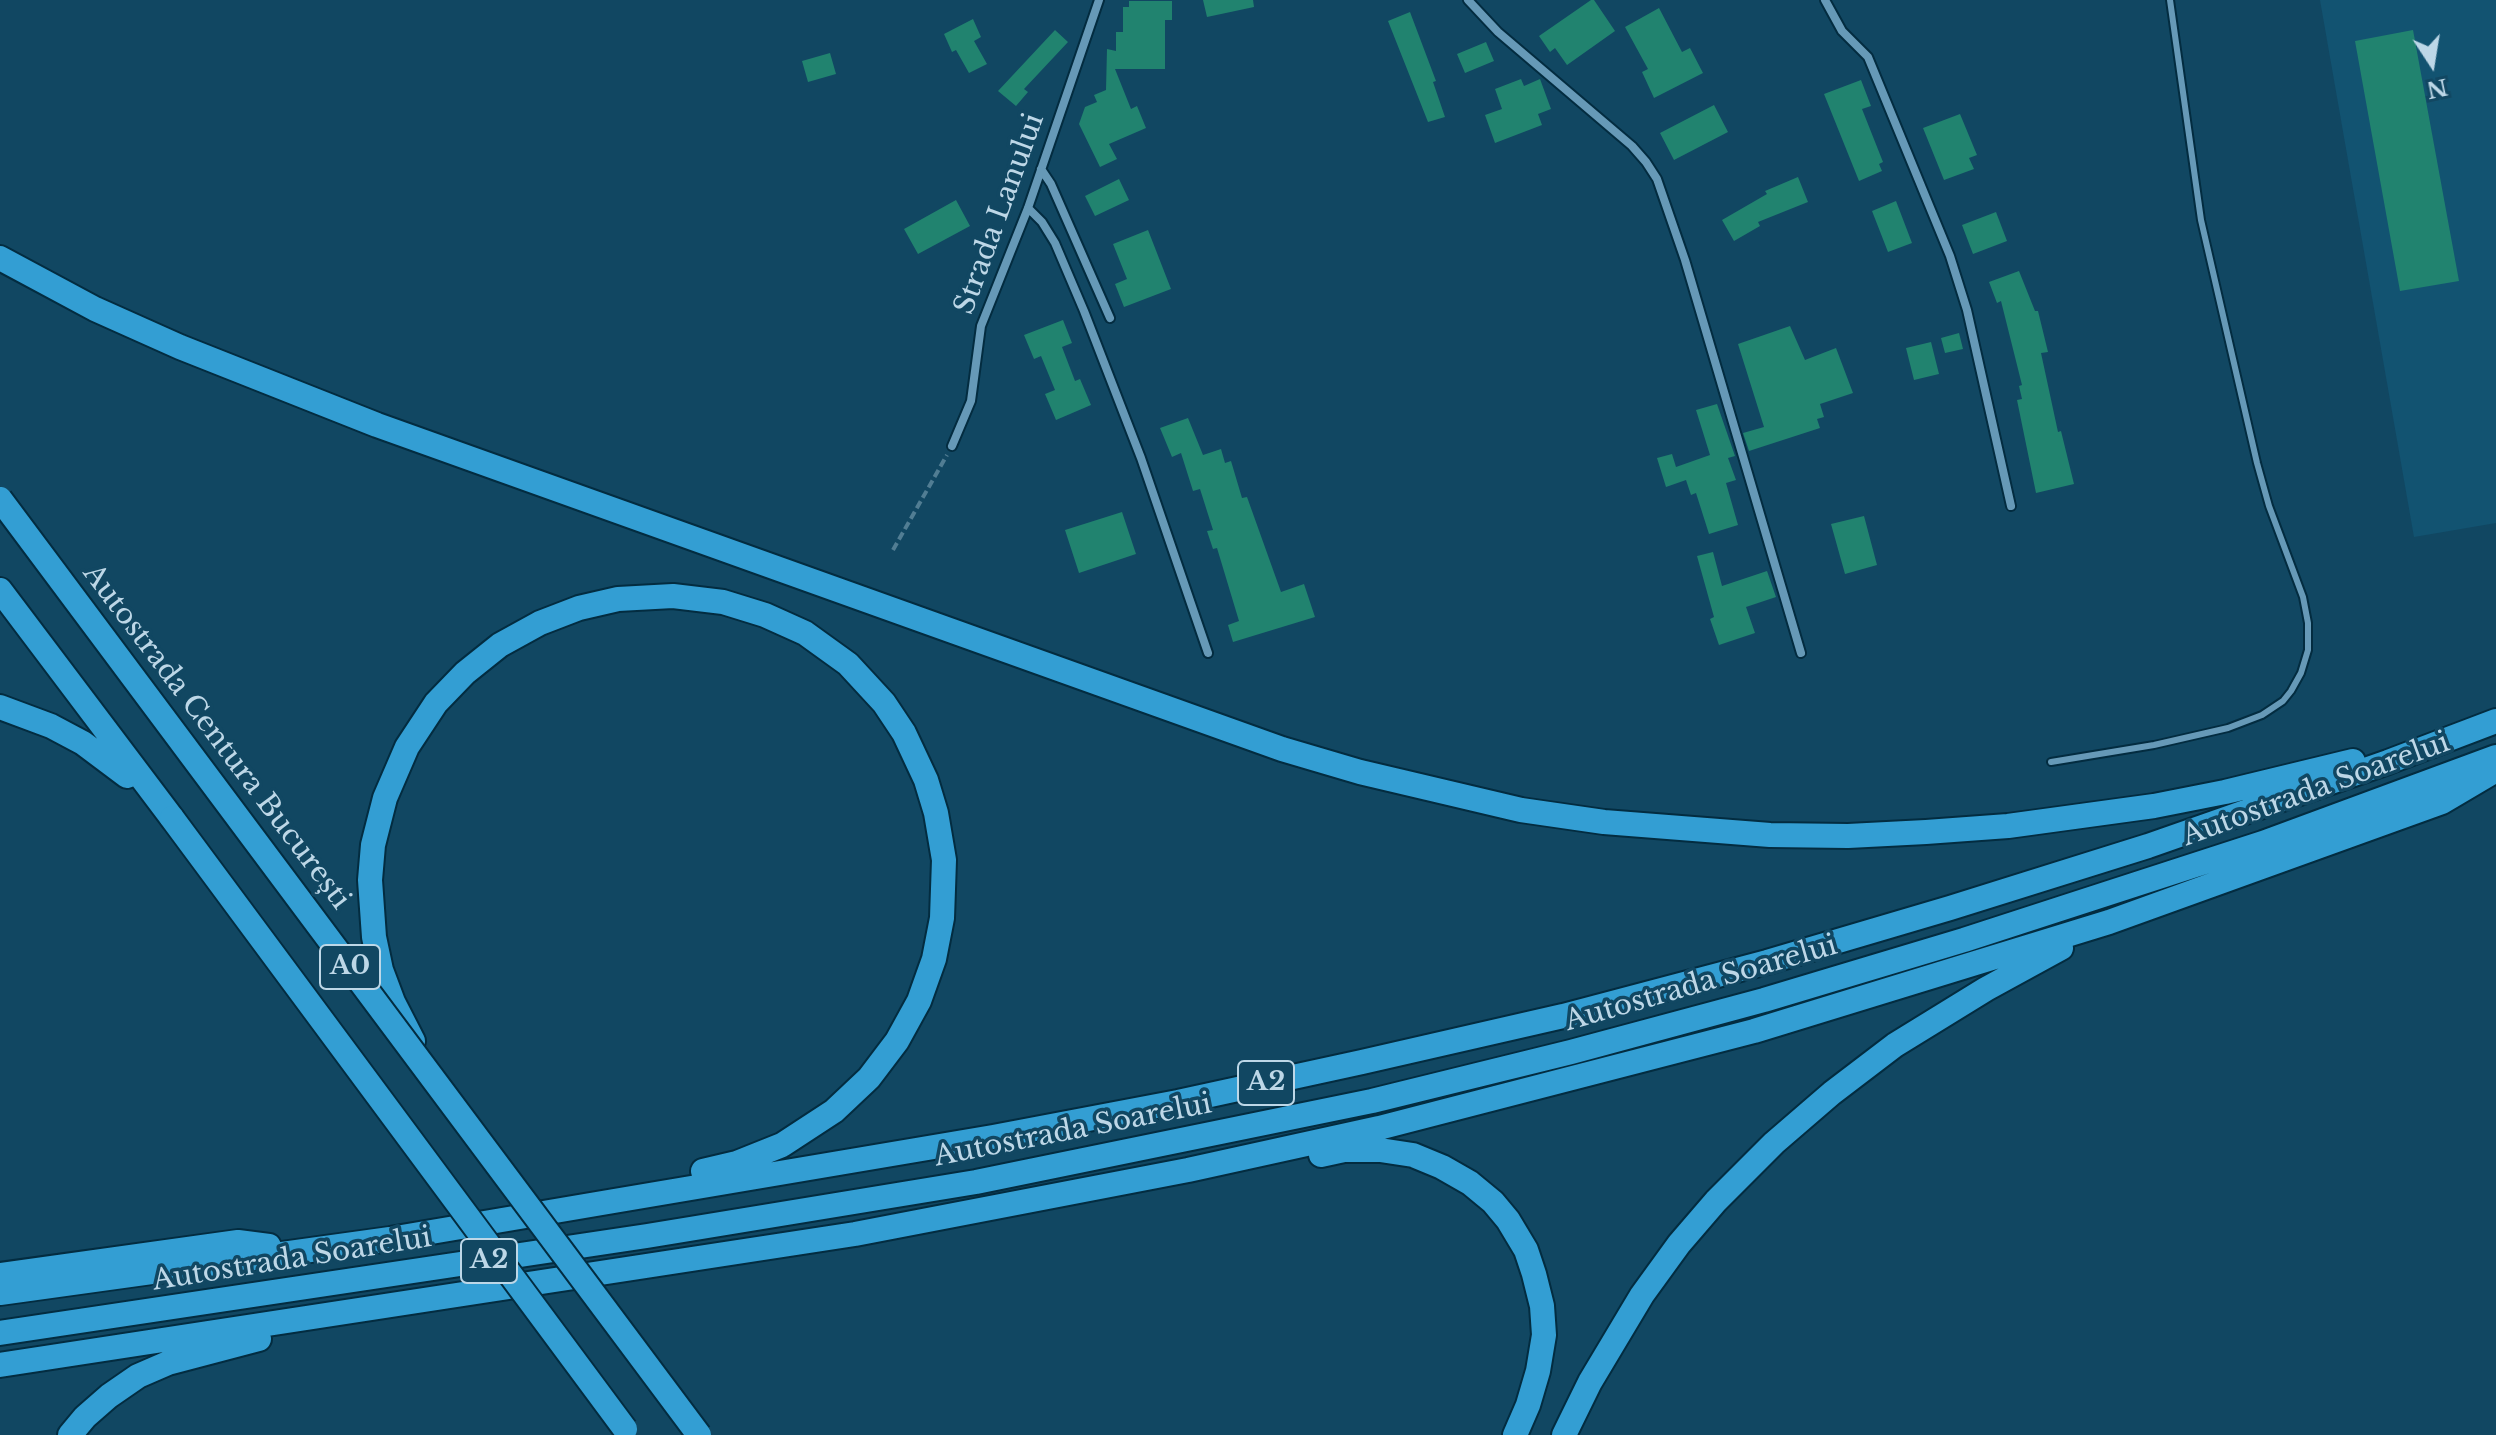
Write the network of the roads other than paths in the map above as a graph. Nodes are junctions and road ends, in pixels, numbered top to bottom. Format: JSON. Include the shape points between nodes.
{"nodes":[{"id":1,"x":1099,"y":0,"type":"edge"},
{"id":2,"x":1468,"y":0,"type":"edge"},
{"id":3,"x":1825,"y":0,"type":"edge"},
{"id":4,"x":2170,"y":0,"type":"edge"},
{"id":5,"x":1041,"y":169,"type":"junction"},
{"id":6,"x":1028,"y":208,"type":"junction"},
{"id":7,"x":0,"y":258,"type":"edge"},
{"id":8,"x":1110,"y":318,"type":"dead end"},
{"id":9,"x":952,"y":446,"type":"road end"},
{"id":10,"x":0,"y":499,"type":"edge"},
{"id":11,"x":2011,"y":506,"type":"dead end"},
{"id":12,"x":0,"y":590,"type":"edge"},
{"id":13,"x":1208,"y":653,"type":"dead end"},
{"id":14,"x":1801,"y":653,"type":"dead end"},
{"id":15,"x":0,"y":707,"type":"edge"},
{"id":16,"x":2496,"y":721,"type":"edge"},
{"id":17,"x":2496,"y":757,"type":"edge"},
{"id":18,"x":2051,"y":762,"type":"dead end"},
{"id":19,"x":2388,"y":762,"type":"junction"},
{"id":20,"x":2496,"y":770,"type":"edge"},
{"id":21,"x":172,"y":818,"type":"junction"},
{"id":22,"x":2109,"y":922,"type":"junction"},
{"id":23,"x":439,"y":1087,"type":"junction"},
{"id":24,"x":1188,"y":1170,"type":"junction"},
{"id":25,"x":614,"y":1201,"type":"junction"},
{"id":26,"x":299,"y":1251,"type":"junction"},
{"id":27,"x":0,"y":1275,"type":"edge"},
{"id":28,"x":0,"y":1293,"type":"edge"},
{"id":29,"x":310,"y":1319,"type":"junction"},
{"id":30,"x":0,"y":1333,"type":"edge"},
{"id":31,"x":0,"y":1365,"type":"edge"},
{"id":32,"x":628,"y":1432,"type":"edge"},
{"id":33,"x":70,"y":1435,"type":"edge"},
{"id":34,"x":699,"y":1435,"type":"edge"},
{"id":35,"x":1515,"y":1435,"type":"edge"},
{"id":36,"x":1564,"y":1435,"type":"edge"}],
"edges":[{"from":1,"to":5,"type":"street","name":"Strada Lanului"},
{"from":2,"to":14,"type":"street","via":[[1646,162],[1664,197]]},
{"from":3,"to":11,"type":"street","via":[[1842,31],[1868,57],[1950,256]]},
{"from":4,"to":18,"type":"lane","via":[[2201,220],[2257,463],[2303,597],[2308,650],[2291,691],[2262,715],[2154,745]]},
{"from":5,"to":6,"type":"street","name":"Strada Lanului"},
{"from":5,"to":8,"type":"street"},
{"from":6,"to":9,"type":"street","name":"Strada Lanului","via":[[981,326],[971,401]]},
{"from":6,"to":13,"type":"street","via":[[1055,243],[1090,325]]},
{"from":7,"to":19,"type":"highway","via":[[95,309],[263,382],[1282,749],[1521,810],[1685,830],[1864,835],[2008,826],[2182,800],[2346,761]]},
{"from":10,"to":23,"type":"highway","name":"Autostrada Centura București","number":"A0","bridge":true},
{"from":12,"to":21,"type":"highway","number":"A0"},
{"from":15,"to":21,"type":"highway","via":[[51,726],[109,759]]},
{"from":16,"to":19,"type":"highway","name":"Autostrada Soarelui","number":"A2"},
{"from":17,"to":30,"type":"highway","name":"Autostrada Soarelui","number":"A2","via":[[2263,843],[1950,944],[1764,1000],[1372,1101],[976,1182]]},
{"from":19,"to":25,"type":"highway","name":"Autostrada Soarelui","number":"A2","via":[[1950,908],[1563,1016],[1163,1105]]},
{"from":20,"to":22,"type":"highway","via":[[2442,802]]},
{"from":21,"to":32,"type":"highway","number":"A0","bridge":true},
{"from":22,"to":24,"type":"highway","via":[[1754,1031],[1379,1128]]},
{"from":22,"to":36,"type":"highway","via":[[1895,1045],[1774,1143],[1698,1222],[1642,1295]]},
{"from":23,"to":25,"type":"highway","bridge":true,"via":[[393,1002],[381,970],[371,910],[379,817],[407,747],[436,703],[500,645],[540,623],[618,599],[704,598],[805,633],[848,664],[884,703],[915,755],[936,813],[944,860],[942,918],[929,975],[906,1027],[878,1067],[809,1129],[760,1154],[659,1180]]},
{"from":23,"to":34,"type":"highway","name":"Autostrada Centura București","number":"A0","bridge":true},
{"from":24,"to":29,"type":"highway","via":[[855,1234]]},
{"from":24,"to":35,"type":"highway","via":[[1380,1150],[1413,1155],[1482,1192],[1526,1250],[1542,1306],[1538,1371]]},
{"from":25,"to":26,"type":"highway","name":"Autostrada Soarelui","number":"A2"},
{"from":26,"to":27,"type":"highway","via":[[238,1242]]},
{"from":26,"to":28,"type":"highway","name":"Autostrada Soarelui","number":"A2"},
{"from":29,"to":31,"type":"highway"},
{"from":29,"to":33,"type":"highway","via":[[138,1376]]}]}
